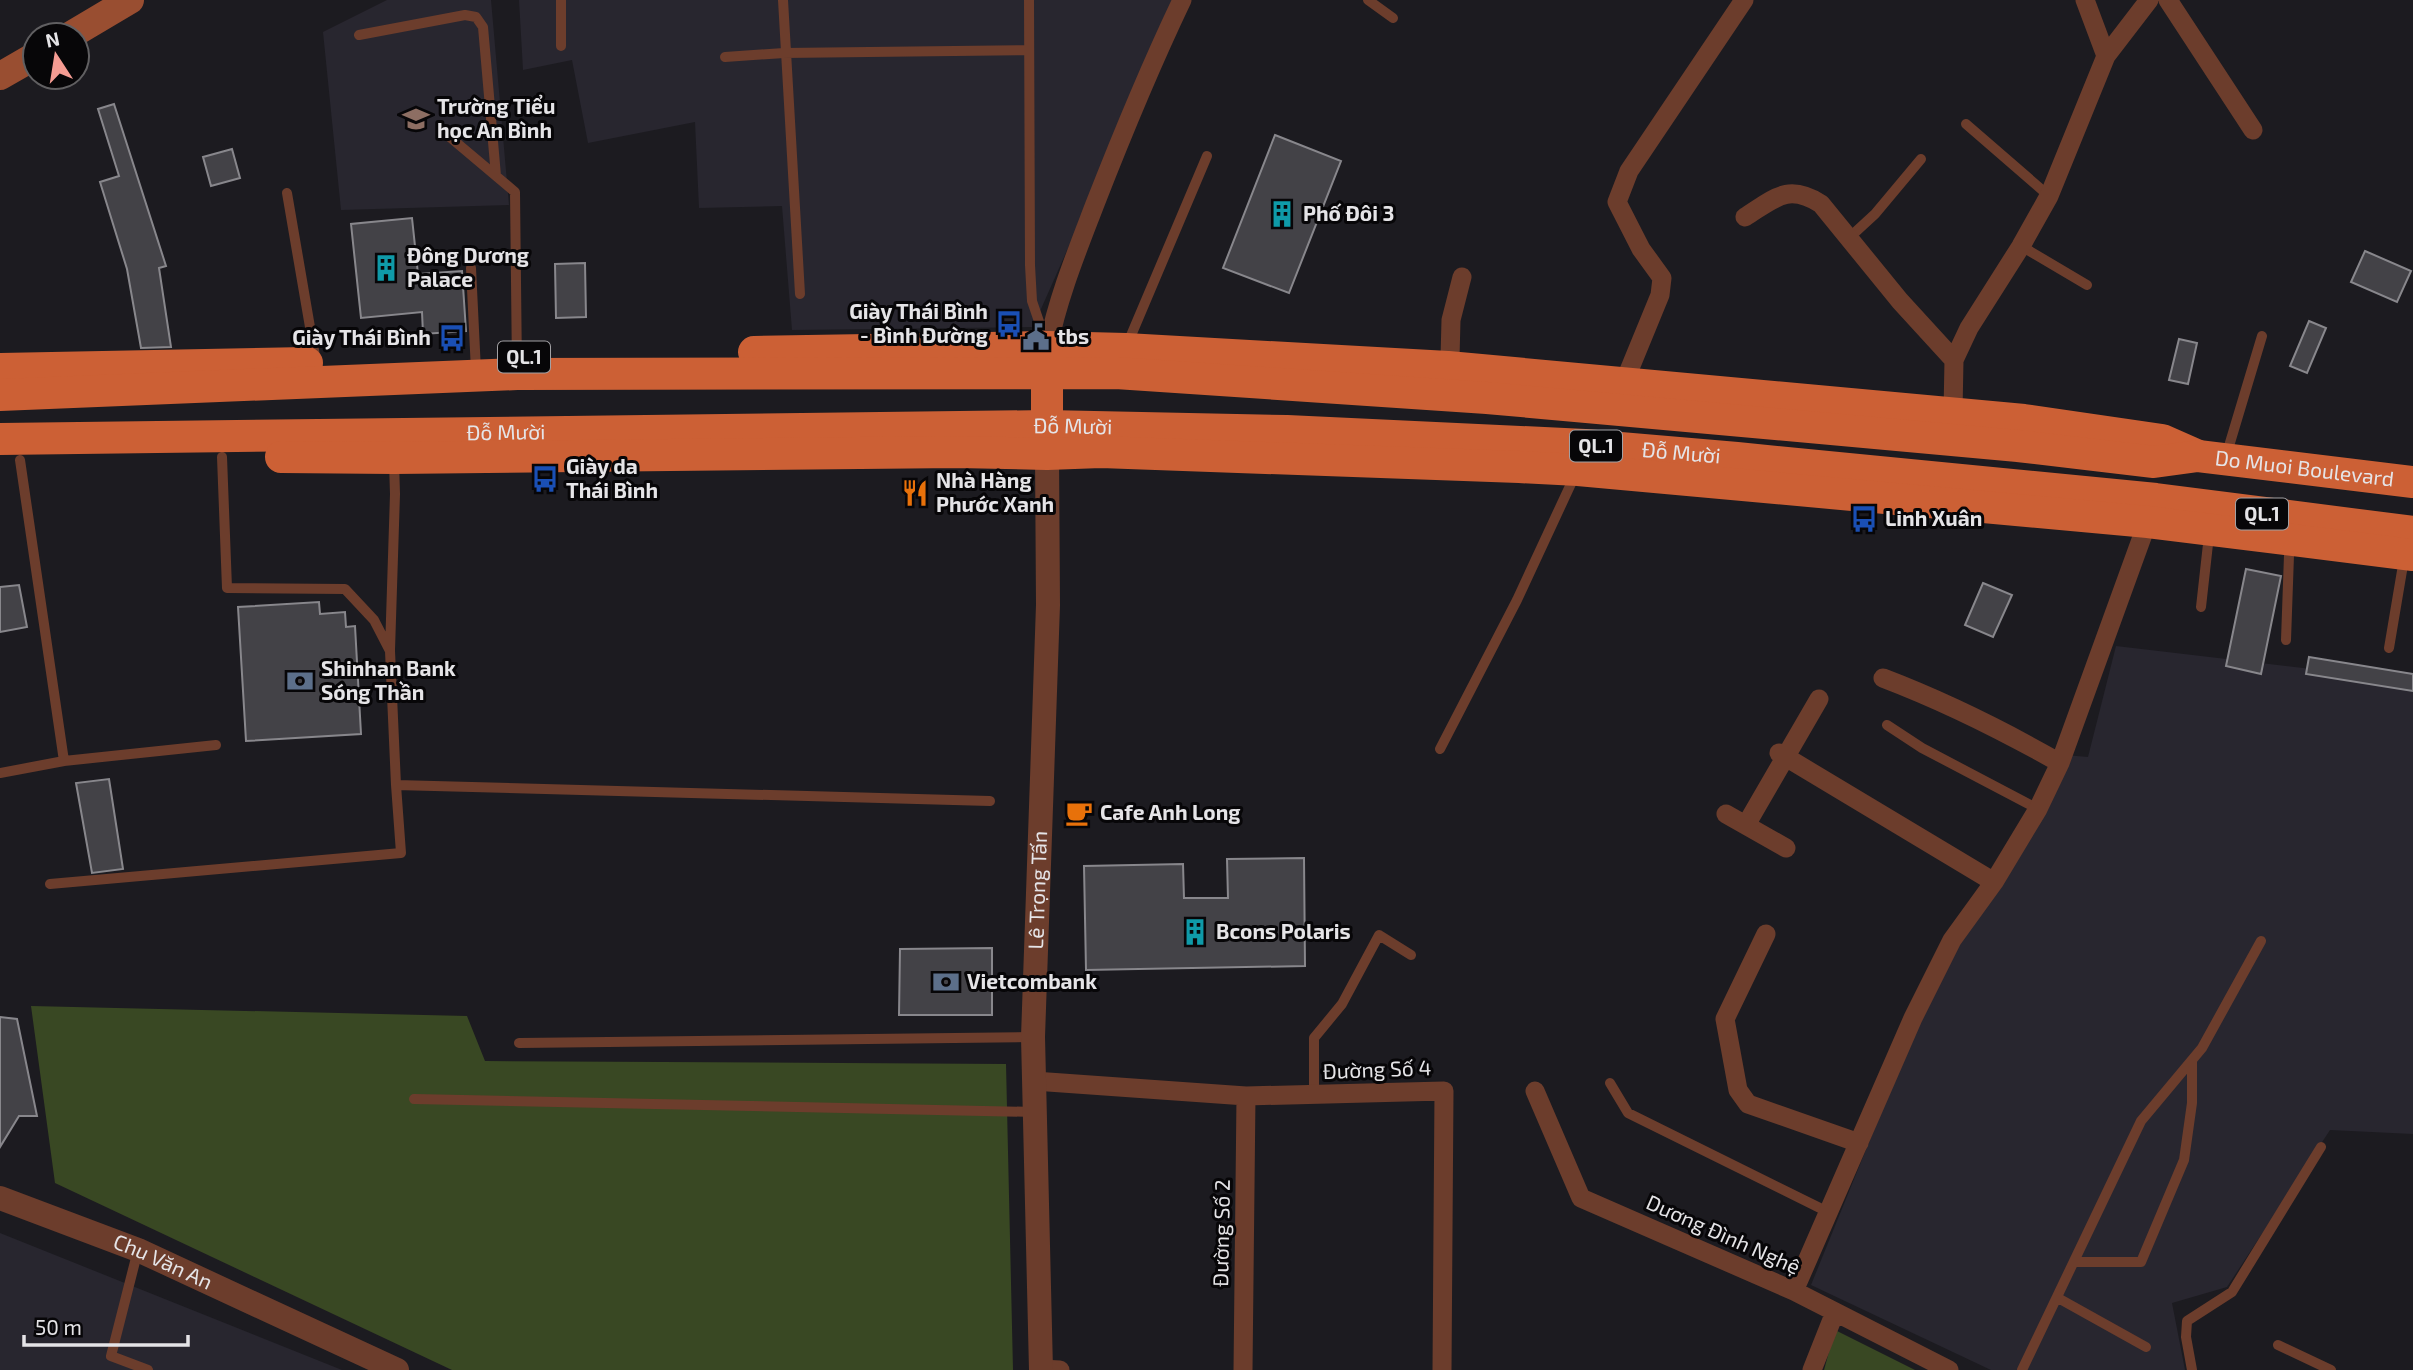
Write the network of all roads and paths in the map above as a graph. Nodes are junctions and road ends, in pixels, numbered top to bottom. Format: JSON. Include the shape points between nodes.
{"nodes":[{"id":1,"x":130,"y":0,"type":"edge"},
{"id":2,"x":561,"y":0,"type":"edge"},
{"id":3,"x":783,"y":0,"type":"edge"},
{"id":4,"x":1029,"y":0,"type":"edge"},
{"id":5,"x":1182,"y":0,"type":"edge"},
{"id":6,"x":1368,"y":0,"type":"edge"},
{"id":7,"x":1744,"y":0,"type":"edge"},
{"id":8,"x":2084,"y":0,"type":"edge"},
{"id":9,"x":2149,"y":0,"type":"edge"},
{"id":10,"x":2168,"y":0,"type":"edge"},
{"id":11,"x":1393,"y":18,"type":"dead end"},
{"id":12,"x":91,"y":23,"type":"edge"},
{"id":13,"x":359,"y":35,"type":"dead end"},
{"id":14,"x":561,"y":46,"type":"dead end"},
{"id":15,"x":1029,"y":50,"type":"junction"},
{"id":16,"x":784,"y":53,"type":"junction"},
{"id":17,"x":2106,"y":56,"type":"junction"},
{"id":18,"x":725,"y":57,"type":"dead end"},
{"id":19,"x":21,"y":64,"type":"edge"},
{"id":20,"x":0,"y":76,"type":"edge"},
{"id":21,"x":1966,"y":124,"type":"dead end"},
{"id":22,"x":2253,"y":130,"type":"dead end"},
{"id":23,"x":444,"y":133,"type":"dead end"},
{"id":24,"x":1207,"y":156,"type":"dead end"},
{"id":25,"x":1921,"y":159,"type":"dead end"},
{"id":26,"x":496,"y":176,"type":"junction"},
{"id":27,"x":287,"y":193,"type":"dead end"},
{"id":28,"x":2049,"y":196,"type":"junction"},
{"id":29,"x":1745,"y":217,"type":"dead end"},
{"id":30,"x":1850,"y":237,"type":"junction"},
{"id":31,"x":2021,"y":246,"type":"junction"},
{"id":32,"x":471,"y":268,"type":"dead end"},
{"id":33,"x":1462,"y":277,"type":"dead end"},
{"id":34,"x":2087,"y":285,"type":"dead end"},
{"id":35,"x":800,"y":294,"type":"dead end"},
{"id":36,"x":2262,"y":336,"type":"dead end"},
{"id":37,"x":1126,"y":349,"type":"junction"},
{"id":38,"x":1047,"y":360,"type":"junction"},
{"id":39,"x":1954,"y":360,"type":"junction"},
{"id":40,"x":316,"y":363,"type":"junction"},
{"id":41,"x":476,"y":366,"type":"junction"},
{"id":42,"x":517,"y":366,"type":"junction"},
{"id":43,"x":1448,"y":367,"type":"junction"},
{"id":44,"x":0,"y":369,"type":"edge"},
{"id":45,"x":1627,"y":382,"type":"junction"},
{"id":46,"x":0,"y":395,"type":"edge"},
{"id":47,"x":1953,"y":412,"type":"junction"},
{"id":48,"x":1047,"y":440,"type":"junction"},
{"id":49,"x":7,"y":453,"type":"edge"},
{"id":50,"x":222,"y":457,"type":"junction"},
{"id":51,"x":394,"y":458,"type":"junction"},
{"id":52,"x":2211,"y":458,"type":"junction"},
{"id":53,"x":1578,"y":470,"type":"junction"},
{"id":54,"x":2413,"y":482,"type":"edge"},
{"id":55,"x":2152,"y":510,"type":"junction"},
{"id":56,"x":2213,"y":519,"type":"junction"},
{"id":57,"x":2381,"y":528,"type":"junction"},
{"id":58,"x":2294,"y":539,"type":"junction"},
{"id":59,"x":2411,"y":543,"type":"edge"},
{"id":60,"x":2332,"y":545,"type":"junction"},
{"id":61,"x":2201,"y":607,"type":"dead end"},
{"id":62,"x":2286,"y":640,"type":"dead end"},
{"id":63,"x":2389,"y":648,"type":"dead end"},
{"id":64,"x":390,"y":651,"type":"junction"},
{"id":65,"x":1883,"y":678,"type":"dead end"},
{"id":66,"x":1819,"y":699,"type":"dead end"},
{"id":67,"x":1887,"y":725,"type":"dead end"},
{"id":68,"x":216,"y":745,"type":"dead end"},
{"id":69,"x":1440,"y":749,"type":"dead end"},
{"id":70,"x":1782,"y":755,"type":"junction"},
{"id":71,"x":64,"y":761,"type":"junction"},
{"id":72,"x":2060,"y":763,"type":"junction"},
{"id":73,"x":0,"y":773,"type":"edge"},
{"id":74,"x":396,"y":785,"type":"junction"},
{"id":75,"x":990,"y":800,"type":"dead end"},
{"id":76,"x":2038,"y":808,"type":"junction"},
{"id":77,"x":1727,"y":814,"type":"dead end"},
{"id":78,"x":1746,"y":825,"type":"junction"},
{"id":79,"x":1786,"y":848,"type":"dead end"},
{"id":80,"x":1994,"y":881,"type":"junction"},
{"id":81,"x":50,"y":884,"type":"dead end"},
{"id":82,"x":1766,"y":934,"type":"dead end"},
{"id":83,"x":2261,"y":941,"type":"dead end"},
{"id":84,"x":1411,"y":955,"type":"dead end"},
{"id":85,"x":1033,"y":1037,"type":"junction"},
{"id":86,"x":519,"y":1043,"type":"dead end"},
{"id":87,"x":2192,"y":1061,"type":"junction"},
{"id":88,"x":1034,"y":1081,"type":"junction"},
{"id":89,"x":1610,"y":1083,"type":"dead end"},
{"id":90,"x":1535,"y":1091,"type":"dead end"},
{"id":91,"x":1314,"y":1095,"type":"junction"},
{"id":92,"x":1246,"y":1097,"type":"junction"},
{"id":93,"x":414,"y":1099,"type":"dead end"},
{"id":94,"x":1035,"y":1112,"type":"junction"},
{"id":95,"x":1859,"y":1143,"type":"junction"},
{"id":96,"x":2320,"y":1147,"type":"dead end"},
{"id":97,"x":0,"y":1198,"type":"edge"},
{"id":98,"x":1828,"y":1212,"type":"junction"},
{"id":99,"x":138,"y":1250,"type":"junction"},
{"id":100,"x":2075,"y":1262,"type":"junction"},
{"id":101,"x":1794,"y":1290,"type":"junction"},
{"id":102,"x":2058,"y":1298,"type":"junction"},
{"id":103,"x":1835,"y":1312,"type":"junction"},
{"id":104,"x":2278,"y":1345,"type":"dead end"},
{"id":105,"x":2146,"y":1347,"type":"dead end"},
{"id":106,"x":148,"y":1370,"type":"edge"},
{"id":107,"x":397,"y":1370,"type":"edge"},
{"id":108,"x":1047,"y":1370,"type":"edge"},
{"id":109,"x":1243,"y":1370,"type":"edge"},
{"id":110,"x":1442,"y":1370,"type":"edge"},
{"id":111,"x":1812,"y":1370,"type":"edge"},
{"id":112,"x":1949,"y":1370,"type":"edge"},
{"id":113,"x":2022,"y":1370,"type":"edge"},
{"id":114,"x":2192,"y":1370,"type":"edge"},
{"id":115,"x":2331,"y":1370,"type":"edge"}],
"edges":[{"from":1,"to":12,"type":"main road"},
{"from":2,"to":14,"type":"lane"},
{"from":3,"to":16,"type":"lane"},
{"from":4,"to":15,"type":"lane"},
{"from":5,"to":38,"type":"street","via":[[1118,144],[1058,302]]},
{"from":6,"to":11,"type":"lane"},
{"from":7,"to":45,"type":"street","via":[[1629,171],[1617,202],[1662,278],[1660,295]]},
{"from":8,"to":17,"type":"street"},
{"from":9,"to":17,"type":"street"},
{"from":10,"to":22,"type":"street"},
{"from":13,"to":26,"type":"lane","via":[[465,15],[476,17],[483,27]]},
{"from":15,"to":16,"type":"lane"},
{"from":15,"to":38,"type":"lane","via":[[1032,301]]},
{"from":16,"to":18,"type":"lane"},
{"from":16,"to":35,"type":"lane"},
{"from":17,"to":28,"type":"street"},
{"from":19,"to":20,"type":"main road"},
{"from":21,"to":28,"type":"lane"},
{"from":23,"to":26,"type":"lane"},
{"from":24,"to":37,"type":"lane"},
{"from":25,"to":30,"type":"lane"},
{"from":26,"to":42,"type":"lane","via":[[515,192]]},
{"from":27,"to":40,"type":"lane"},
{"from":28,"to":31,"type":"street"},
{"from":29,"to":30,"type":"street","via":[[1773,199],[1806,194]]},
{"from":30,"to":39,"type":"street"},
{"from":31,"to":34,"type":"lane"},
{"from":31,"to":39,"type":"street"},
{"from":32,"to":41,"type":"lane"},
{"from":33,"to":43,"type":"street","via":[[1451,320]]},
{"from":36,"to":52,"type":"lane"},
{"from":37,"to":38,"type":"highway","name":"Đỗ Mười","number":"QL.1"},
{"from":37,"to":43,"type":"highway","name":"Đỗ Mười","number":"QL.1"},
{"from":38,"to":42,"type":"highway","name":"Đỗ Mười","number":"QL.1"},
{"from":38,"to":48,"type":"highway"},
{"from":38,"to":52,"type":"highway","name":"Đỗ Mười","number":"QL.1","via":[[1129,374],[1487,398],[2154,461]]},
{"from":39,"to":47,"type":"street"},
{"from":40,"to":41,"type":"highway","name":"Đỗ Mười","number":"QL.1"},
{"from":40,"to":44,"type":"highway","name":"Đỗ Mười","number":"QL.1"},
{"from":41,"to":42,"type":"highway","name":"Đỗ Mười","number":"QL.1"},
{"from":41,"to":46,"type":"highway","name":"Đỗ Mười","number":"QL.1","via":[[318,384]]},
{"from":43,"to":45,"type":"highway","name":"Đỗ Mười","number":"QL.1"},
{"from":45,"to":47,"type":"highway","name":"Đỗ Mười","number":"QL.1"},
{"from":47,"to":52,"type":"highway","name":"Do Muoi Boulevard","number":"QL.1","via":[[2162,440]]},
{"from":48,"to":49,"type":"highway","name":"Đỗ Mười","number":"QL.1"},
{"from":48,"to":51,"type":"highway","name":"Đỗ Mười","number":"QL.1","via":[[958,452]]},
{"from":48,"to":53,"type":"highway","name":"Đỗ Mười","number":"QL.1","via":[[1101,452]]},
{"from":48,"to":55,"type":"highway","name":"Đỗ Mười","number":"QL.1","via":[[1287,431],[1585,445],[1750,459]]},
{"from":48,"to":85,"type":"street","name":"Lê Trọng Tấn","via":[[1048,606]]},
{"from":49,"to":50,"type":"highway","name":"Đỗ Mười","number":"QL.1"},
{"from":49,"to":71,"type":"lane"},
{"from":50,"to":51,"type":"highway","name":"Đỗ Mười","number":"QL.1"},
{"from":50,"to":64,"type":"lane","via":[[227,587],[345,589],[374,620]]},
{"from":51,"to":64,"type":"lane"},
{"from":52,"to":54,"type":"highway","name":"Do Muoi Boulevard","number":"QL.1"},
{"from":53,"to":55,"type":"highway","number":"QL.1"},
{"from":53,"to":69,"type":"lane"},
{"from":55,"to":56,"type":"highway","number":"QL.1"},
{"from":55,"to":72,"type":"street"},
{"from":56,"to":57,"type":"highway","number":"QL.1"},
{"from":56,"to":58,"type":"highway","number":"QL.1"},
{"from":56,"to":61,"type":"lane"},
{"from":57,"to":59,"type":"highway","number":"QL.1"},
{"from":57,"to":60,"type":"highway","number":"QL.1"},
{"from":58,"to":60,"type":"highway","number":"QL.1"},
{"from":58,"to":62,"type":"lane","via":[[2288,555]]},
{"from":59,"to":60,"type":"highway","number":"QL.1"},
{"from":59,"to":63,"type":"lane"},
{"from":64,"to":74,"type":"lane"},
{"from":65,"to":72,"type":"street","via":[[1943,701]]},
{"from":66,"to":70,"type":"street"},
{"from":67,"to":76,"type":"lane"},
{"from":68,"to":71,"type":"lane"},
{"from":70,"to":78,"type":"street"},
{"from":70,"to":80,"type":"street"},
{"from":71,"to":73,"type":"lane"},
{"from":72,"to":76,"type":"street"},
{"from":74,"to":75,"type":"lane"},
{"from":74,"to":81,"type":"lane","via":[[401,853]]},
{"from":76,"to":80,"type":"street"},
{"from":77,"to":78,"type":"street"},
{"from":78,"to":79,"type":"street"},
{"from":80,"to":95,"type":"street","via":[[1952,940]]},
{"from":82,"to":95,"type":"street","via":[[1725,1019],[1738,1090],[1748,1104]]},
{"from":83,"to":87,"type":"lane"},
{"from":84,"to":91,"type":"lane","via":[[1379,935],[1342,1004],[1314,1038]]},
{"from":85,"to":86,"type":"lane"},
{"from":85,"to":88,"type":"street","name":"Lê Trọng Tấn"},
{"from":87,"to":100,"type":"lane","via":[[2141,1121]]},
{"from":87,"to":100,"type":"lane","via":[[2184,1160],[2141,1262]]},
{"from":88,"to":92,"type":"street","name":"Đường Số 4"},
{"from":88,"to":94,"type":"street","name":"Lê Trọng Tấn"},
{"from":89,"to":98,"type":"lane","via":[[1628,1112]]},
{"from":90,"to":101,"type":"street","name":"Dương Đình Nghệ","via":[[1581,1198]]},
{"from":91,"to":92,"type":"street","name":"Đường Số 4"},
{"from":91,"to":110,"type":"street","name":"Đường Số 4","via":[[1444,1091]]},
{"from":92,"to":109,"type":"street","name":"Đường Số 2"},
{"from":93,"to":94,"type":"lane"},
{"from":94,"to":108,"type":"street","name":"Lê Trọng Tấn"},
{"from":95,"to":98,"type":"street"},
{"from":96,"to":114,"type":"lane","via":[[2232,1292],[2187,1321]]},
{"from":97,"to":99,"type":"street","name":"Chu Văn An"},
{"from":98,"to":101,"type":"street"},
{"from":99,"to":106,"type":"lane","via":[[111,1356]]},
{"from":99,"to":107,"type":"street","name":"Chu Văn An"},
{"from":100,"to":102,"type":"lane"},
{"from":101,"to":103,"type":"street","name":"Dương Đình Nghệ"},
{"from":102,"to":105,"type":"lane"},
{"from":102,"to":113,"type":"lane"},
{"from":103,"to":111,"type":"street"},
{"from":103,"to":112,"type":"street","name":"Dương Đình Nghệ"},
{"from":104,"to":115,"type":"lane"}]}
